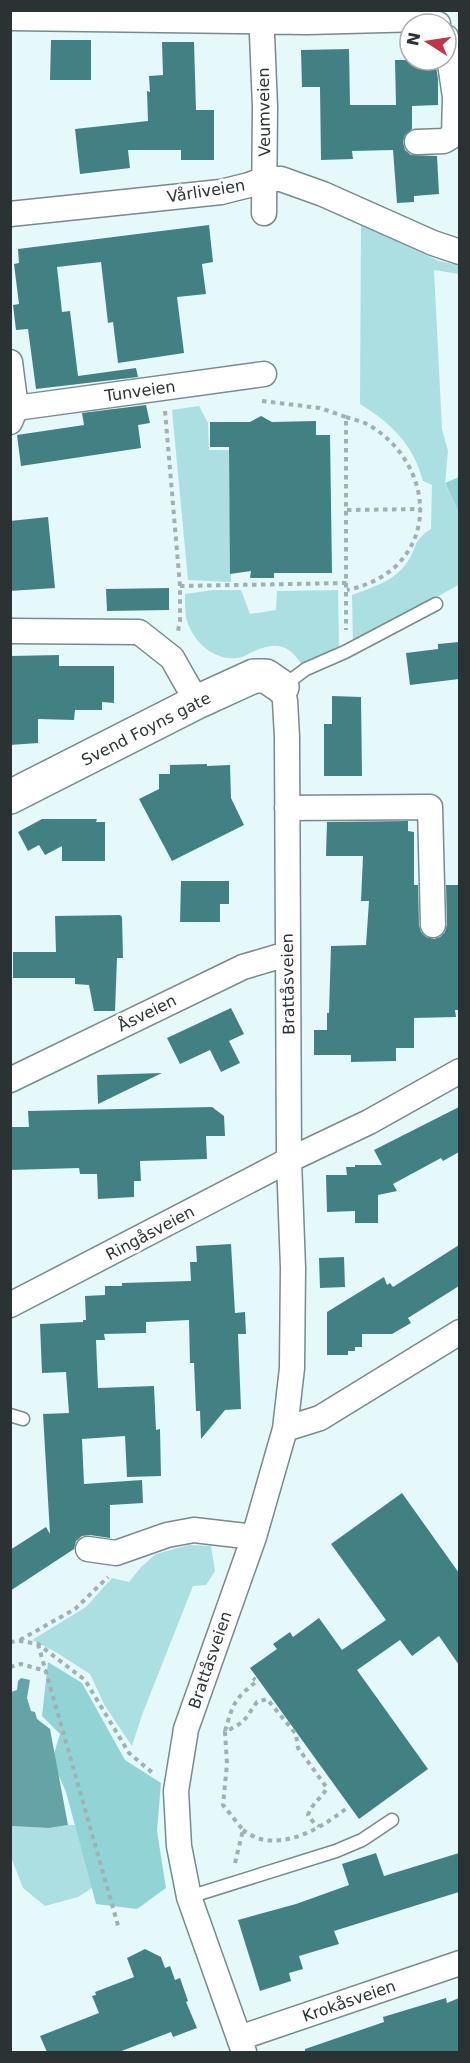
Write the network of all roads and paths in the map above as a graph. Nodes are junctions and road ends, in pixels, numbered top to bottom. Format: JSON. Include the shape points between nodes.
{"nodes":[{"id":1,"x":261,"y":16,"type":"edge"},
{"id":2,"x":10,"y":18,"type":"edge"},
{"id":3,"x":398,"y":18,"type":"edge"},
{"id":4,"x":451,"y":72,"type":"edge"},
{"id":5,"x":417,"y":142,"type":"dead end"},
{"id":6,"x":265,"y":178,"type":"junction"},
{"id":7,"x":264,"y":213,"type":"dead end"},
{"id":8,"x":10,"y":214,"type":"edge"},
{"id":9,"x":459,"y":252,"type":"edge"},
{"id":10,"x":10,"y":362,"type":"edge"},
{"id":11,"x":264,"y":374,"type":"dead end"},
{"id":12,"x":163,"y":388,"type":"junction"},
{"id":13,"x":261,"y":401,"type":"dead end"},
{"id":14,"x":13,"y":415,"type":"edge"},
{"id":15,"x":346,"y":417,"type":"junction"},
{"id":16,"x":421,"y":509,"type":"junction"},
{"id":17,"x":347,"y":510,"type":"junction"},
{"id":18,"x":347,"y":583,"type":"junction"},
{"id":19,"x":180,"y":586,"type":"junction"},
{"id":20,"x":347,"y":590,"type":"junction"},
{"id":21,"x":436,"y":604,"type":"dead end"},
{"id":22,"x":10,"y":631,"type":"edge"},
{"id":23,"x":345,"y":652,"type":"junction"},
{"id":24,"x":171,"y":658,"type":"junction"},
{"id":25,"x":282,"y":687,"type":"junction"},
{"id":26,"x":197,"y":702,"type":"junction"},
{"id":27,"x":10,"y":797,"type":"edge"},
{"id":28,"x":287,"y":808,"type":"junction"},
{"id":29,"x":433,"y":925,"type":"dead end"},
{"id":30,"x":287,"y":954,"type":"junction"},
{"id":31,"x":459,"y":1071,"type":"edge"},
{"id":32,"x":10,"y":1080,"type":"edge"},
{"id":33,"x":289,"y":1160,"type":"junction"},
{"id":34,"x":10,"y":1305,"type":"edge"},
{"id":35,"x":459,"y":1332,"type":"edge"},
{"id":36,"x":10,"y":1415,"type":"edge"},
{"id":37,"x":23,"y":1419,"type":"dead end"},
{"id":38,"x":285,"y":1429,"type":"junction"},
{"id":39,"x":254,"y":1537,"type":"junction"},
{"id":40,"x":137,"y":1546,"type":"junction"},
{"id":41,"x":88,"y":1549,"type":"dead end"},
{"id":42,"x":20,"y":1641,"type":"junction"},
{"id":43,"x":10,"y":1642,"type":"edge"},
{"id":44,"x":38,"y":1644,"type":"junction"},
{"id":45,"x":10,"y":1667,"type":"edge"},
{"id":46,"x":46,"y":1671,"type":"junction"},
{"id":47,"x":253,"y":1678,"type":"dead end"},
{"id":48,"x":225,"y":1732,"type":"junction"},
{"id":49,"x":176,"y":1791,"type":"junction"},
{"id":50,"x":347,"y":1809,"type":"dead end"},
{"id":51,"x":392,"y":1820,"type":"dead end"},
{"id":52,"x":319,"y":1826,"type":"junction"},
{"id":53,"x":243,"y":1830,"type":"junction"},
{"id":54,"x":230,"y":1884,"type":"junction"},
{"id":55,"x":189,"y":1897,"type":"junction"},
{"id":56,"x":119,"y":1929,"type":"dead end"},
{"id":57,"x":459,"y":1963,"type":"edge"},
{"id":58,"x":242,"y":2045,"type":"edge"}],
"edges":[{"from":1,"to":2,"type":"street"},
{"from":1,"to":3,"type":"street"},
{"from":1,"to":6,"type":"street","name":"Veumveien"},
{"from":4,"to":5,"type":"street","via":[[454,135],[444,141]]},
{"from":6,"to":7,"type":"street","name":"Veumveien"},
{"from":6,"to":8,"type":"street","name":"Vårliveien","via":[[220,192]]},
{"from":6,"to":9,"type":"street","name":"Vårliveien","via":[[281,179],[323,194]]},
{"from":10,"to":14,"type":"street","name":"Tunveien"},
{"from":11,"to":12,"type":"street","name":"Tunveien"},
{"from":12,"to":14,"type":"street","name":"Tunveien"},
{"from":12,"to":19,"type":"path"},
{"from":13,"to":15,"type":"path","via":[[320,408]]},
{"from":15,"to":16,"type":"path","via":[[370,425],[403,454],[415,480]]},
{"from":15,"to":17,"type":"path"},
{"from":16,"to":17,"type":"path"},
{"from":16,"to":20,"type":"path","via":[[417,532],[396,566],[367,585]]},
{"from":17,"to":18,"type":"path"},
{"from":18,"to":19,"type":"path"},
{"from":18,"to":20,"type":"path"},
{"from":19,"to":24,"type":"path","via":[[180,621]]},
{"from":20,"to":23,"type":"path"},
{"from":21,"to":23,"type":"lane"},
{"from":22,"to":24,"type":"street","via":[[139,632]]},
{"from":23,"to":25,"type":"lane","via":[[306,669]]},
{"from":24,"to":26,"type":"street"},
{"from":25,"to":26,"type":"street","name":"Svend Foyns gate","via":[[266,676],[254,676]]},
{"from":25,"to":28,"type":"street","name":"Brattåsveien"},
{"from":26,"to":27,"type":"street","name":"Svend Foyns gate"},
{"from":28,"to":29,"type":"street","via":[[430,807]]},
{"from":28,"to":30,"type":"street","name":"Brattåsveien"},
{"from":30,"to":32,"type":"street","name":"Åsveien","via":[[243,967]]},
{"from":30,"to":33,"type":"street","name":"Brattåsveien"},
{"from":31,"to":33,"type":"street","via":[[369,1122]]},
{"from":33,"to":34,"type":"street","name":"Ringåsveien"},
{"from":33,"to":38,"type":"street","name":"Brattåsveien","via":[[292,1368]]},
{"from":35,"to":38,"type":"street","via":[[320,1418]]},
{"from":36,"to":37,"type":"lane"},
{"from":38,"to":39,"type":"street","name":"Brattåsveien"},
{"from":39,"to":40,"type":"street","via":[[194,1530]]},
{"from":39,"to":49,"type":"street","name":"Brattåsveien","via":[[186,1729]]},
{"from":40,"to":41,"type":"street","via":[[116,1553]]},
{"from":40,"to":42,"type":"path","via":[[75,1609]]},
{"from":42,"to":43,"type":"path"},
{"from":42,"to":44,"type":"path"},
{"from":44,"to":46,"type":"path"},
{"from":44,"to":49,"type":"path","via":[[85,1680],[129,1753]]},
{"from":45,"to":46,"type":"path","via":[[21,1664]]},
{"from":46,"to":56,"type":"path"},
{"from":47,"to":48,"type":"path","via":[[257,1681],[232,1706]]},
{"from":48,"to":52,"type":"path","via":[[243,1722],[257,1702],[267,1699],[296,1734],[298,1748],[327,1788],[312,1803],[308,1815]]},
{"from":48,"to":53,"type":"path","via":[[223,1805]]},
{"from":49,"to":55,"type":"street","name":"Brattåsveien","via":[[179,1846]]},
{"from":50,"to":52,"type":"path"},
{"from":51,"to":54,"type":"lane","via":[[336,1851]]},
{"from":52,"to":53,"type":"path","via":[[288,1840],[262,1840]]},
{"from":53,"to":54,"type":"path"},
{"from":54,"to":55,"type":"lane"},
{"from":55,"to":58,"type":"street","name":"Brattåsveien"},
{"from":57,"to":58,"type":"street","name":"Krokåsveien"}]}
